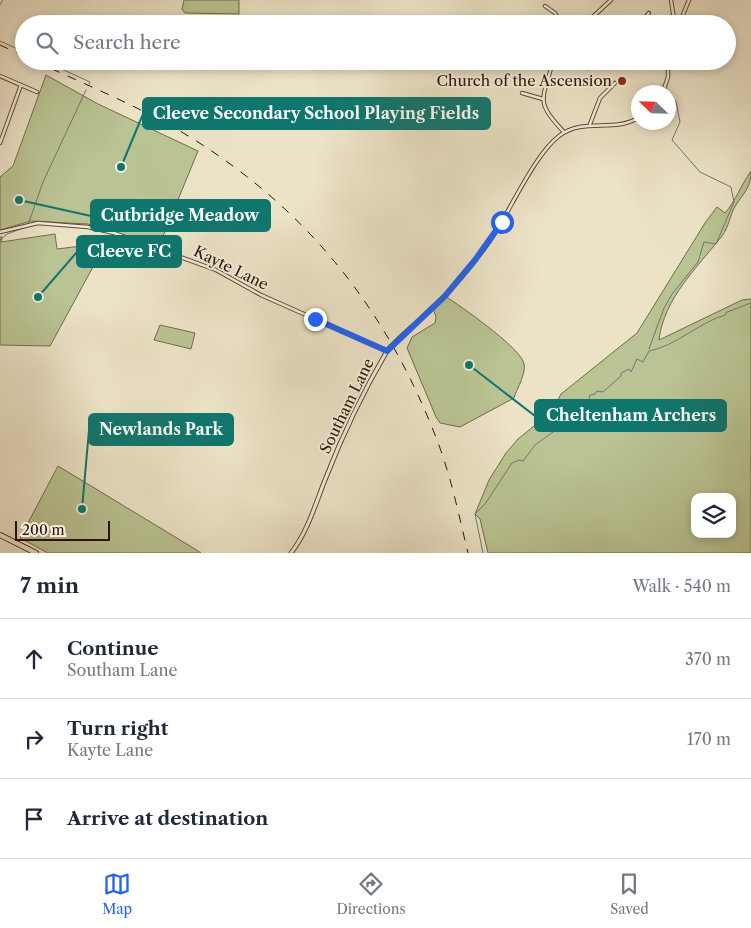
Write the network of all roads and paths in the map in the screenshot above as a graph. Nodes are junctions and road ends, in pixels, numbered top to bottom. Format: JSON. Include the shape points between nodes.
{"nodes":[{"id":1,"x":611,"y":0,"type":"edge"},
{"id":2,"x":671,"y":0,"type":"edge"},
{"id":3,"x":689,"y":0,"type":"edge"},
{"id":4,"x":545,"y":6,"type":"dead end"},
{"id":5,"x":556,"y":15,"type":"edge"},
{"id":6,"x":595,"y":15,"type":"edge"},
{"id":7,"x":674,"y":15,"type":"edge"},
{"id":8,"x":682,"y":15,"type":"edge"},
{"id":9,"x":551,"y":70,"type":"edge"},
{"id":10,"x":668,"y":70,"type":"edge"},
{"id":11,"x":0,"y":76,"type":"edge"},
{"id":12,"x":615,"y":83,"type":"dead end"},
{"id":13,"x":21,"y":85,"type":"junction"},
{"id":14,"x":665,"y":85,"type":"edge"},
{"id":15,"x":37,"y":92,"type":"dead end"},
{"id":16,"x":522,"y":93,"type":"dead end"},
{"id":17,"x":543,"y":99,"type":"junction"},
{"id":18,"x":631,"y":121,"type":"edge"},
{"id":19,"x":590,"y":124,"type":"junction"},
{"id":20,"x":564,"y":132,"type":"junction"},
{"id":21,"x":0,"y":143,"type":"edge"},
{"id":22,"x":0,"y":232,"type":"edge"},
{"id":23,"x":387,"y":351,"type":"junction"},
{"id":24,"x":0,"y":535,"type":"edge"},
{"id":25,"x":36,"y":553,"type":"edge"},
{"id":26,"x":291,"y":553,"type":"edge"}],
"edges":[{"from":1,"to":6,"type":"street"},
{"from":2,"to":7,"type":"street"},
{"from":3,"to":8,"type":"street"},
{"from":4,"to":5,"type":"street"},
{"from":9,"to":17,"type":"street"},
{"from":10,"to":14,"type":"street"},
{"from":11,"to":13,"type":"street"},
{"from":12,"to":19,"type":"street","via":[[600,98]]},
{"from":13,"to":15,"type":"street"},
{"from":13,"to":21,"type":"street"},
{"from":16,"to":17,"type":"street"},
{"from":17,"to":20,"type":"street","via":[[545,111]]},
{"from":18,"to":19,"type":"street","name":"Southam Lane","via":[[619,125]]},
{"from":19,"to":20,"type":"street","name":"Southam Lane"},
{"from":20,"to":23,"type":"street","name":"Southam Lane","bridge":true,"via":[[543,155],[475,260],[445,296]]},
{"from":22,"to":23,"type":"street","name":"Kayte Lane","via":[[38,223],[88,227],[114,233],[216,270],[260,295]]},
{"from":23,"to":26,"type":"street","name":"Southam Lane","via":[[349,425],[306,530]]},
{"from":24,"to":25,"type":"main road"}]}
